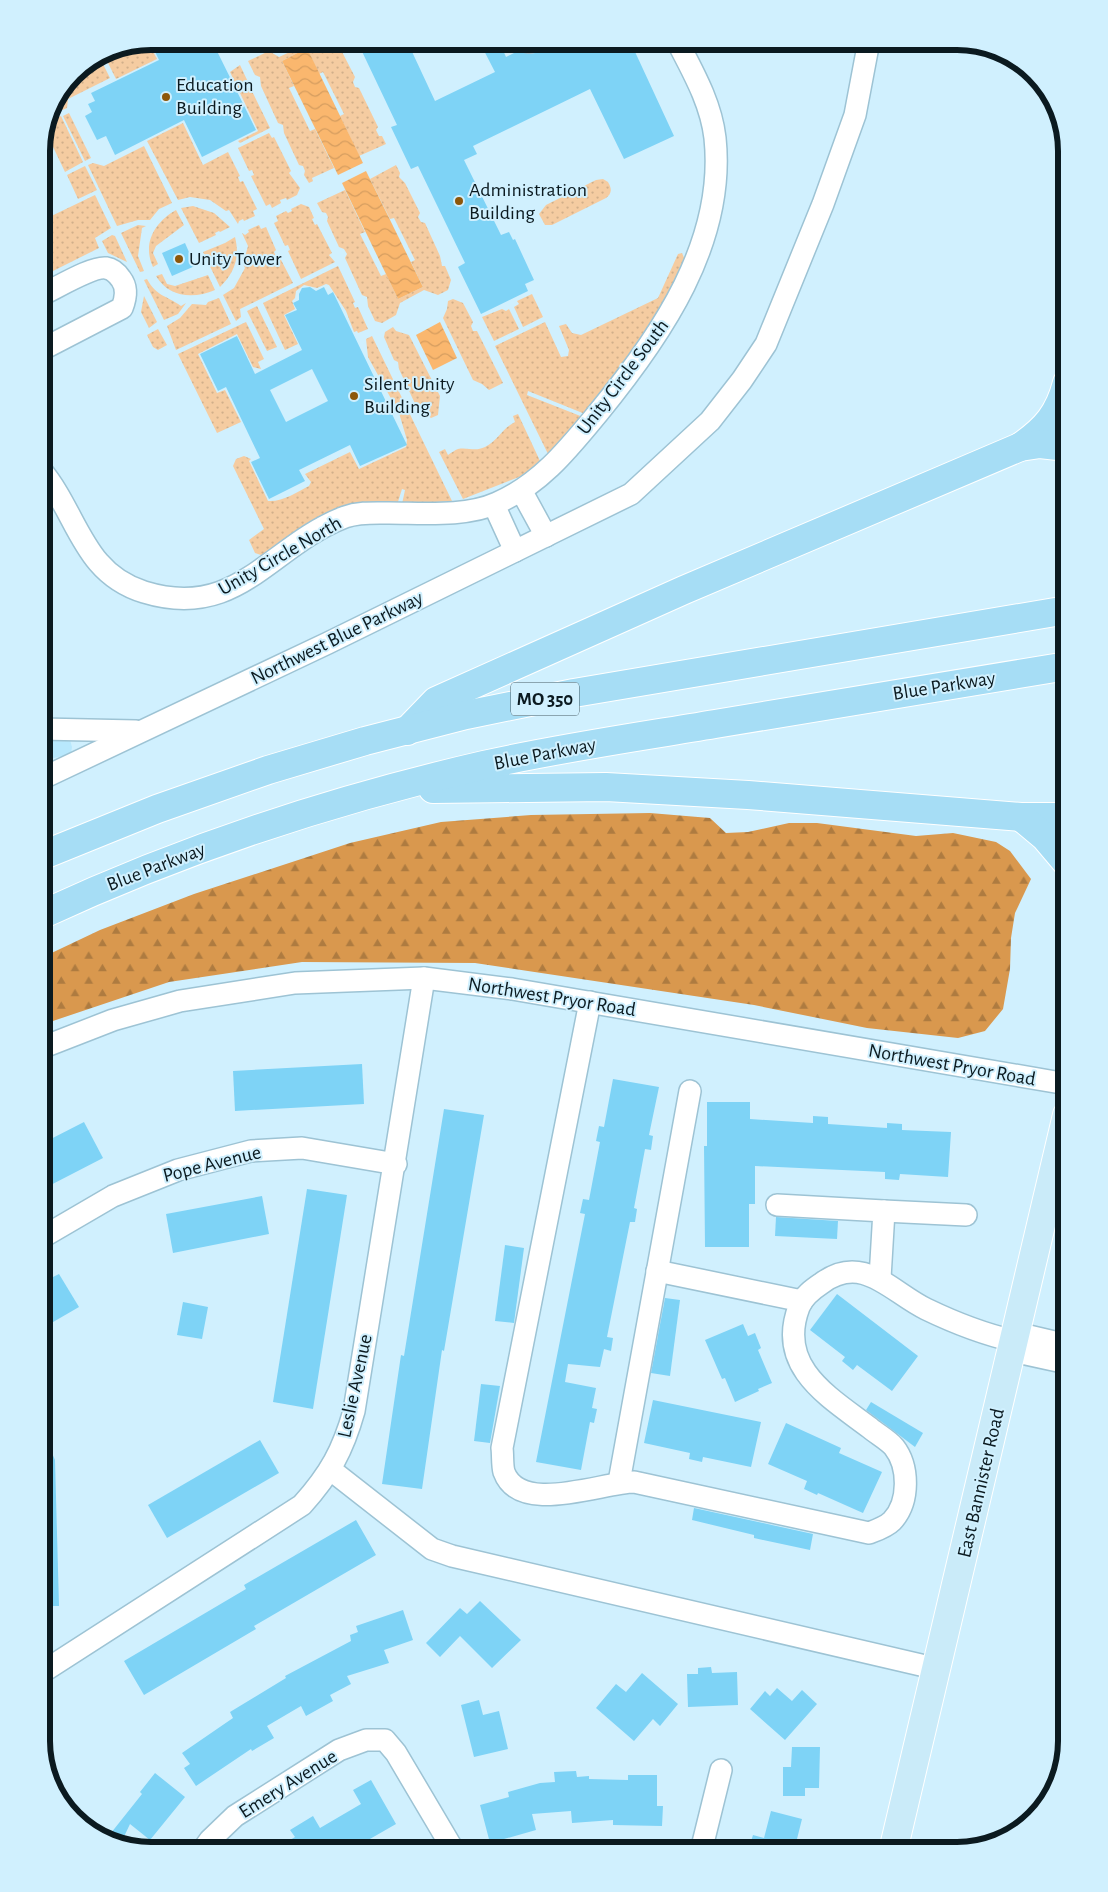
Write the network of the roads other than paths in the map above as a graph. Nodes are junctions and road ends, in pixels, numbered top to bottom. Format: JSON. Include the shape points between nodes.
{"nodes":[{"id":1,"x":681,"y":50,"type":"edge"},
{"id":2,"x":868,"y":50,"type":"edge"},
{"id":3,"x":50,"y":291,"type":"edge"},
{"id":4,"x":50,"y":346,"type":"edge"},
{"id":5,"x":1058,"y":409,"type":"edge"},
{"id":6,"x":1058,"y":446,"type":"edge"},
{"id":7,"x":1020,"y":447,"type":"junction"},
{"id":8,"x":50,"y":482,"type":"edge"},
{"id":9,"x":522,"y":492,"type":"junction"},
{"id":10,"x":494,"y":505,"type":"junction"},
{"id":11,"x":461,"y":511,"type":"joint"},
{"id":12,"x":546,"y":536,"type":"junction"},
{"id":13,"x":515,"y":551,"type":"junction"},
{"id":14,"x":1058,"y":612,"type":"edge"},
{"id":15,"x":1058,"y":667,"type":"edge"},
{"id":16,"x":50,"y":729,"type":"edge"},
{"id":17,"x":139,"y":731,"type":"junction"},
{"id":18,"x":407,"y":731,"type":"junction"},
{"id":19,"x":50,"y":775,"type":"edge"},
{"id":20,"x":389,"y":789,"type":"junction"},
{"id":21,"x":1058,"y":817,"type":"edge"},
{"id":22,"x":1021,"y":818,"type":"junction"},
{"id":23,"x":50,"y":852,"type":"edge"},
{"id":24,"x":1058,"y":852,"type":"edge"},
{"id":25,"x":50,"y":911,"type":"edge"},
{"id":26,"x":424,"y":978,"type":"junction"},
{"id":27,"x":590,"y":1002,"type":"junction"},
{"id":28,"x":50,"y":1044,"type":"edge"},
{"id":29,"x":1058,"y":1082,"type":"edge"},
{"id":30,"x":690,"y":1091,"type":"dead end"},
{"id":31,"x":1058,"y":1153,"type":"edge"},
{"id":32,"x":396,"y":1164,"type":"junction"},
{"id":33,"x":778,"y":1205,"type":"dead end"},
{"id":34,"x":884,"y":1210,"type":"junction"},
{"id":35,"x":966,"y":1215,"type":"dead end"},
{"id":36,"x":50,"y":1233,"type":"edge"},
{"id":37,"x":657,"y":1272,"type":"junction"},
{"id":38,"x":880,"y":1278,"type":"junction"},
{"id":39,"x":802,"y":1301,"type":"junction"},
{"id":40,"x":1014,"y":1341,"type":"junction"},
{"id":41,"x":1058,"y":1344,"type":"edge"},
{"id":42,"x":1058,"y":1359,"type":"edge"},
{"id":43,"x":331,"y":1470,"type":"junction"},
{"id":44,"x":619,"y":1482,"type":"junction"},
{"id":45,"x":50,"y":1667,"type":"edge"},
{"id":46,"x":938,"y":1669,"type":"junction"},
{"id":47,"x":722,"y":1770,"type":"dead end"},
{"id":48,"x":208,"y":1842,"type":"edge"},
{"id":49,"x":449,"y":1842,"type":"edge"},
{"id":50,"x":703,"y":1842,"type":"edge"},
{"id":51,"x":895,"y":1842,"type":"edge"}],
"edges":[{"from":1,"to":9,"type":"street","name":"Unity Circle South","via":[[706,100],[715,140],[714,188],[703,242],[681,293],[654,342],[562,457]]},
{"from":2,"to":12,"type":"street","name":"Northwest Blue Parkway","via":[[855,115],[766,344],[710,420],[631,494]]},
{"from":3,"to":4,"type":"street","via":[[105,267],[117,272],[124,283],[126,298],[122,308]]},
{"from":5,"to":7,"type":"highway","via":[[1035,436]]},
{"from":6,"to":7,"type":"highway"},
{"from":7,"to":18,"type":"highway","via":[[684,590],[436,702]]},
{"from":8,"to":11,"type":"street","name":"Unity Circle North","via":[[91,556],[105,570],[128,586],[172,599],[199,599],[235,587],[318,531],[346,517],[366,513]]},
{"from":9,"to":10,"type":"street","name":"Unity Circle South"},
{"from":9,"to":12,"type":"street"},
{"from":10,"to":11,"type":"street","name":"Unity Circle South"},
{"from":10,"to":13,"type":"street"},
{"from":12,"to":13,"type":"street","name":"Northwest Blue Parkway"},
{"from":13,"to":17,"type":"street","name":"Northwest Blue Parkway"},
{"from":14,"to":18,"type":"highway","number":"MO 350","via":[[574,693],[466,715]]},
{"from":15,"to":20,"type":"highway","name":"Blue Parkway","via":[[610,742],[486,765]]},
{"from":16,"to":17,"type":"street"},
{"from":17,"to":19,"type":"street","name":"Northwest Blue Parkway"},
{"from":18,"to":23,"type":"highway","number":"MO 350","via":[[268,770],[157,809]]},
{"from":20,"to":22,"type":"highway","via":[[606,787],[748,795]]},
{"from":20,"to":25,"type":"highway","name":"Blue Parkway","via":[[296,816],[182,855]]},
{"from":21,"to":22,"type":"highway"},
{"from":22,"to":24,"type":"highway","via":[[1046,837]]},
{"from":26,"to":27,"type":"street","name":"Northwest Pryor Road","via":[[512,988]]},
{"from":26,"to":28,"type":"street","name":"Northwest Pryor Road","via":[[295,983],[180,1001],[113,1020]]},
{"from":26,"to":32,"type":"street","name":"Leslie Avenue"},
{"from":27,"to":29,"type":"street","name":"Northwest Pryor Road"},
{"from":27,"to":44,"type":"street","via":[[502,1448],[504,1472],[514,1484],[526,1491],[564,1495]]},
{"from":30,"to":37,"type":"street"},
{"from":31,"to":40,"type":"main road","name":"East Bannister Road"},
{"from":32,"to":36,"type":"street","name":"Pope Avenue","via":[[302,1148],[251,1151],[178,1170],[121,1193]]},
{"from":32,"to":43,"type":"street","name":"Leslie Avenue","via":[[354,1411],[345,1444]]},
{"from":33,"to":34,"type":"street"},
{"from":34,"to":35,"type":"street"},
{"from":34,"to":38,"type":"street"},
{"from":37,"to":39,"type":"street"},
{"from":37,"to":44,"type":"street"},
{"from":38,"to":39,"type":"street","via":[[859,1272],[832,1275]]},
{"from":38,"to":40,"type":"street","via":[[924,1308],[960,1325]]},
{"from":39,"to":44,"type":"street","via":[[794,1330],[796,1358],[809,1380],[894,1446],[900,1458],[906,1476],[903,1499],[892,1521],[869,1533],[634,1482]]},
{"from":40,"to":41,"type":"street"},
{"from":40,"to":42,"type":"street"},
{"from":40,"to":46,"type":"main road","name":"East Bannister Road"},
{"from":43,"to":45,"type":"street","name":"Leslie Avenue","via":[[302,1504]]},
{"from":43,"to":46,"type":"street","via":[[432,1549],[452,1556]]},
{"from":46,"to":51,"type":"main road","name":"East Bannister Road"},
{"from":47,"to":50,"type":"street"},
{"from":48,"to":49,"type":"street","name":"Emery Avenue","via":[[235,1816],[338,1750],[366,1740],[385,1740],[396,1753]]}]}
